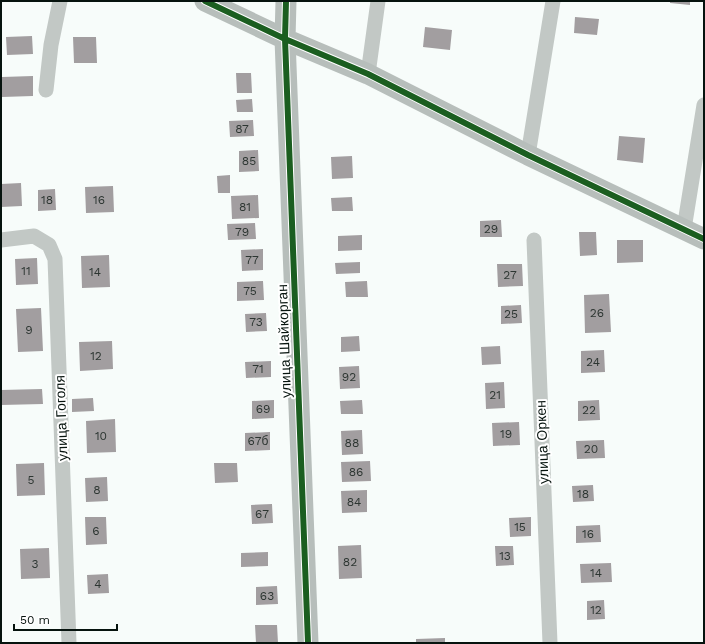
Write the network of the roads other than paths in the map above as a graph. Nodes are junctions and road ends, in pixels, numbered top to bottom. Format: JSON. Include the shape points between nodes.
{"nodes":[{"id":1,"x":60,"y":1,"type":"edge"},
{"id":2,"x":205,"y":1,"type":"edge"},
{"id":3,"x":286,"y":1,"type":"edge"},
{"id":4,"x":378,"y":1,"type":"edge"},
{"id":5,"x":553,"y":1,"type":"edge"},
{"id":6,"x":285,"y":38,"type":"junction"},
{"id":7,"x":368,"y":74,"type":"junction"},
{"id":8,"x":46,"y":90,"type":"dead end"},
{"id":9,"x":704,"y":105,"type":"edge"},
{"id":10,"x":528,"y":155,"type":"junction"},
{"id":11,"x":684,"y":229,"type":"junction"},
{"id":12,"x":704,"y":239,"type":"edge"},
{"id":13,"x":1,"y":240,"type":"edge"},
{"id":14,"x":534,"y":240,"type":"dead end"},
{"id":15,"x":69,"y":643,"type":"edge"},
{"id":16,"x":308,"y":643,"type":"edge"},
{"id":17,"x":550,"y":643,"type":"edge"}],
"edges":[{"from":1,"to":8,"type":"street","via":[[50,45]]},
{"from":2,"to":6,"type":"street"},
{"from":3,"to":6,"type":"street","name":"улица Шайкорган"},
{"from":4,"to":7,"type":"street"},
{"from":5,"to":10,"type":"street"},
{"from":6,"to":7,"type":"street"},
{"from":6,"to":16,"type":"street","name":"улица Шайкорган"},
{"from":7,"to":10,"type":"street"},
{"from":9,"to":11,"type":"street"},
{"from":10,"to":11,"type":"street"},
{"from":11,"to":12,"type":"street"},
{"from":13,"to":15,"type":"street","name":"улица Гоголя","via":[[34,236],[49,245],[55,260]]},
{"from":14,"to":17,"type":"street","name":"улица Оркен"}]}
